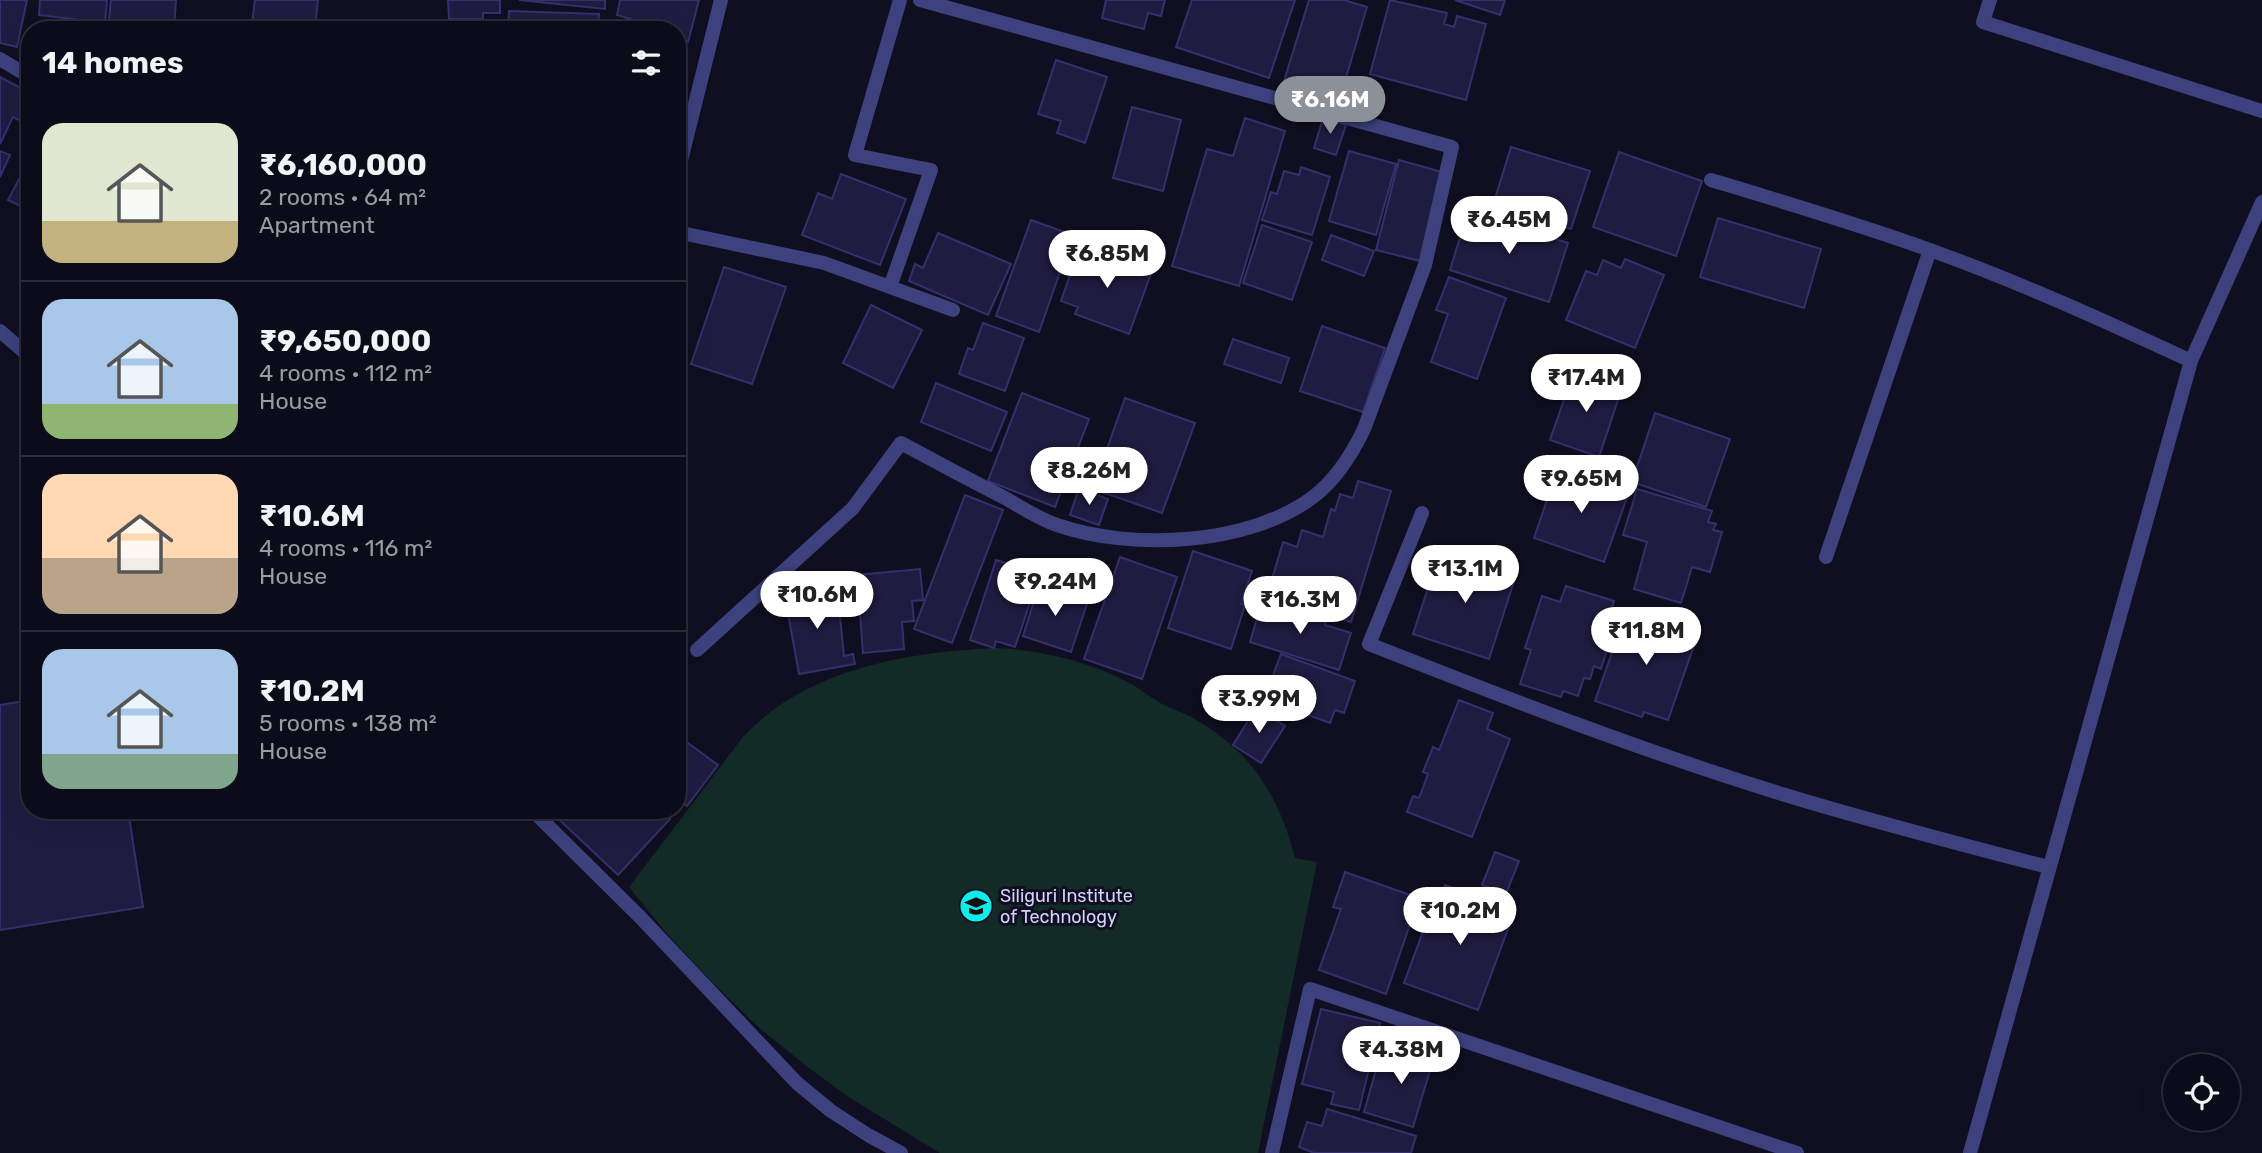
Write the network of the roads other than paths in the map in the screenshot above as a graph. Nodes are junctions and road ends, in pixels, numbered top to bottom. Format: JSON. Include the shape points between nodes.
{"nodes":[{"id":1,"x":721,"y":0,"type":"edge"},
{"id":2,"x":900,"y":0,"type":"edge"},
{"id":3,"x":920,"y":0,"type":"edge"},
{"id":4,"x":1990,"y":0,"type":"edge"},
{"id":5,"x":0,"y":59,"type":"edge"},
{"id":6,"x":21,"y":72,"type":"edge"},
{"id":7,"x":2262,"y":111,"type":"edge"},
{"id":8,"x":686,"y":140,"type":"edge"},
{"id":9,"x":1711,"y":180,"type":"dead end"},
{"id":10,"x":2262,"y":202,"type":"edge"},
{"id":11,"x":686,"y":234,"type":"edge"},
{"id":12,"x":1930,"y":250,"type":"junction"},
{"id":13,"x":890,"y":287,"type":"junction"},
{"id":14,"x":953,"y":310,"type":"dead end"},
{"id":15,"x":0,"y":331,"type":"edge"},
{"id":16,"x":21,"y":349,"type":"edge"},
{"id":17,"x":2190,"y":361,"type":"junction"},
{"id":18,"x":1422,"y":513,"type":"dead end"},
{"id":19,"x":1826,"y":557,"type":"dead end"},
{"id":20,"x":697,"y":650,"type":"dead end"},
{"id":21,"x":541,"y":819,"type":"edge"},
{"id":22,"x":2048,"y":867,"type":"junction"},
{"id":23,"x":901,"y":1153,"type":"edge"},
{"id":24,"x":1272,"y":1153,"type":"edge"},
{"id":25,"x":1797,"y":1153,"type":"edge"},
{"id":26,"x":1970,"y":1153,"type":"edge"}],
"edges":[{"from":1,"to":8,"type":"street"},
{"from":2,"to":13,"type":"street","via":[[855,155],[931,170]]},
{"from":3,"to":20,"type":"street","via":[[1452,147],[1425,265],[1352,454],[1315,495],[1289,513],[1261,525],[1196,537],[1089,534],[1055,525],[901,443],[853,508]]},
{"from":4,"to":7,"type":"street","via":[[1983,22]]},
{"from":5,"to":6,"type":"street"},
{"from":9,"to":12,"type":"street"},
{"from":10,"to":17,"type":"street"},
{"from":11,"to":13,"type":"street","via":[[824,263]]},
{"from":12,"to":17,"type":"street","via":[[2056,299]]},
{"from":12,"to":19,"type":"street"},
{"from":13,"to":14,"type":"street"},
{"from":15,"to":16,"type":"street"},
{"from":17,"to":22,"type":"street"},
{"from":18,"to":22,"type":"street","via":[[1370,644],[1665,756],[1915,833]]},
{"from":21,"to":23,"type":"street","via":[[797,1083],[859,1129]]},
{"from":22,"to":26,"type":"street"},
{"from":24,"to":25,"type":"street","via":[[1310,989]]}]}
